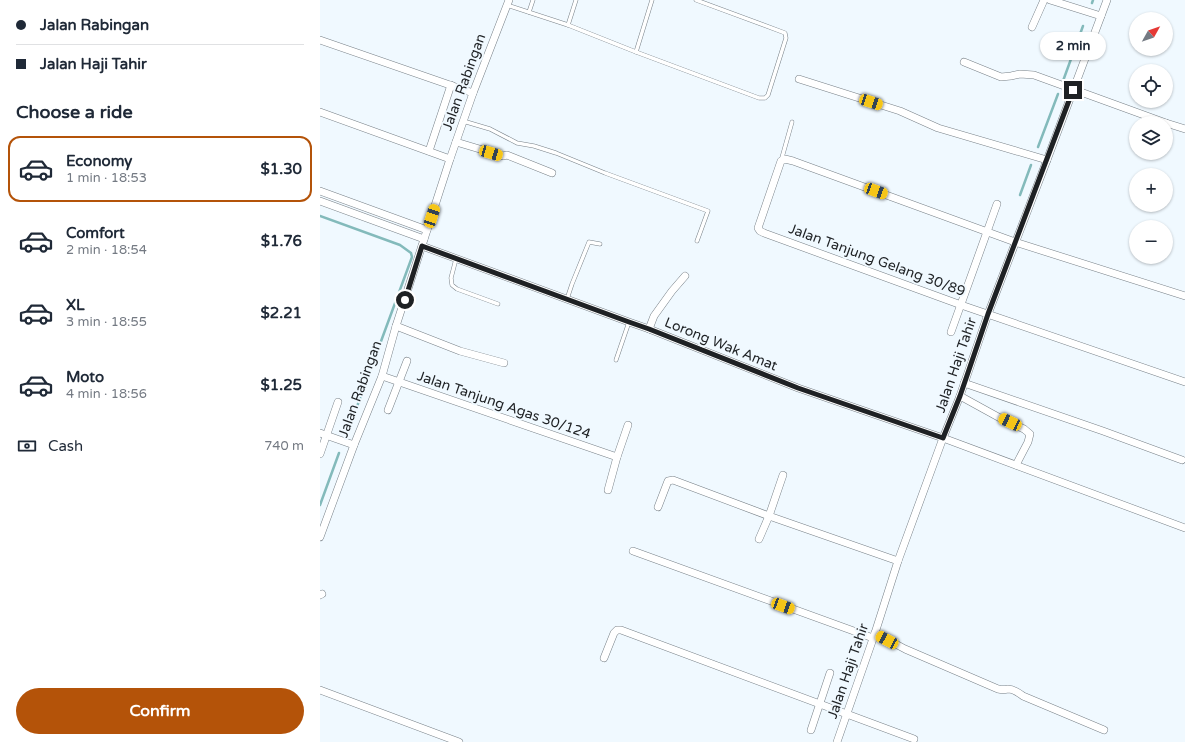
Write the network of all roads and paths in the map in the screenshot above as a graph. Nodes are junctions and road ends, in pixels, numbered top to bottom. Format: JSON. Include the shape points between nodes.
{"nodes":[{"id":1,"x":533,"y":0,"type":"edge"},
{"id":2,"x":576,"y":0,"type":"edge"},
{"id":3,"x":652,"y":0,"type":"edge"},
{"id":4,"x":696,"y":0,"type":"edge"},
{"id":5,"x":1044,"y":0,"type":"edge"},
{"id":6,"x":1050,"y":0,"type":"edge"},
{"id":7,"x":1107,"y":0,"type":"edge"},
{"id":8,"x":508,"y":2,"type":"edge"},
{"id":9,"x":529,"y":12,"type":"junction"},
{"id":10,"x":1102,"y":16,"type":"junction"},
{"id":11,"x":568,"y":25,"type":"junction"},
{"id":12,"x":1032,"y":27,"type":"dead end"},
{"id":13,"x":320,"y":40,"type":"edge"},
{"id":14,"x":636,"y":52,"type":"junction"},
{"id":15,"x":964,"y":62,"type":"dead end"},
{"id":16,"x":799,"y":79,"type":"dead end"},
{"id":17,"x":452,"y":85,"type":"junction"},
{"id":18,"x":1073,"y":90,"type":"junction"},
{"id":19,"x":473,"y":92,"type":"junction"},
{"id":20,"x":320,"y":112,"type":"edge"},
{"id":21,"x":1146,"y":116,"type":"edge"},
{"id":22,"x":463,"y":120,"type":"junction"},
{"id":23,"x":792,"y":122,"type":"dead end"},
{"id":24,"x":1173,"y":125,"type":"edge"},
{"id":25,"x":1185,"y":129,"type":"edge"},
{"id":26,"x":456,"y":142,"type":"junction"},
{"id":27,"x":429,"y":151,"type":"junction"},
{"id":28,"x":450,"y":159,"type":"junction"},
{"id":29,"x":1047,"y":160,"type":"junction"},
{"id":30,"x":781,"y":161,"type":"junction"},
{"id":31,"x":552,"y":173,"type":"dead end"},
{"id":32,"x":320,"y":191,"type":"edge"},
{"id":33,"x":320,"y":201,"type":"edge"},
{"id":34,"x":997,"y":204,"type":"dead end"},
{"id":35,"x":427,"y":230,"type":"junction"},
{"id":36,"x":986,"y":232,"type":"junction"},
{"id":37,"x":696,"y":241,"type":"dead end"},
{"id":38,"x":1015,"y":242,"type":"junction"},
{"id":39,"x":423,"y":243,"type":"junction"},
{"id":40,"x":600,"y":244,"type":"dead end"},
{"id":41,"x":456,"y":259,"type":"junction"},
{"id":42,"x":685,"y":276,"type":"dead end"},
{"id":43,"x":1185,"y":296,"type":"edge"},
{"id":44,"x":567,"y":299,"type":"junction"},
{"id":45,"x":498,"y":304,"type":"dead end"},
{"id":46,"x":961,"y":305,"type":"junction"},
{"id":47,"x":988,"y":314,"type":"junction"},
{"id":48,"x":629,"y":322,"type":"junction"},
{"id":49,"x":396,"y":326,"type":"junction"},
{"id":50,"x":649,"y":329,"type":"junction"},
{"id":51,"x":951,"y":332,"type":"dead end"},
{"id":52,"x":616,"y":360,"type":"dead end"},
{"id":53,"x":406,"y":361,"type":"dead end"},
{"id":54,"x":504,"y":363,"type":"dead end"},
{"id":55,"x":382,"y":376,"type":"junction"},
{"id":56,"x":399,"y":382,"type":"junction"},
{"id":57,"x":1185,"y":382,"type":"edge"},
{"id":58,"x":964,"y":383,"type":"junction"},
{"id":59,"x":960,"y":396,"type":"junction"},
{"id":60,"x":338,"y":402,"type":"dead end"},
{"id":61,"x":388,"y":410,"type":"dead end"},
{"id":62,"x":628,"y":425,"type":"dead end"},
{"id":63,"x":323,"y":434,"type":"edge"},
{"id":64,"x":943,"y":438,"type":"junction"},
{"id":65,"x":354,"y":445,"type":"junction"},
{"id":66,"x":320,"y":454,"type":"edge"},
{"id":67,"x":617,"y":458,"type":"junction"},
{"id":68,"x":1182,"y":460,"type":"dead end"},
{"id":69,"x":1016,"y":465,"type":"junction"},
{"id":70,"x":783,"y":474,"type":"dead end"},
{"id":71,"x":608,"y":490,"type":"dead end"},
{"id":72,"x":658,"y":508,"type":"dead end"},
{"id":73,"x":769,"y":516,"type":"junction"},
{"id":74,"x":1185,"y":528,"type":"edge"},
{"id":75,"x":320,"y":537,"type":"edge"},
{"id":76,"x":759,"y":539,"type":"dead end"},
{"id":77,"x":633,"y":551,"type":"dead end"},
{"id":78,"x":898,"y":561,"type":"junction"},
{"id":79,"x":874,"y":636,"type":"junction"},
{"id":80,"x":604,"y":658,"type":"dead end"},
{"id":81,"x":830,"y":673,"type":"dead end"},
{"id":82,"x":320,"y":690,"type":"edge"},
{"id":83,"x":820,"y":704,"type":"junction"},
{"id":84,"x":846,"y":714,"type":"junction"},
{"id":85,"x":811,"y":730,"type":"dead end"},
{"id":86,"x":1104,"y":730,"type":"dead end"},
{"id":87,"x":914,"y":739,"type":"dead end"},
{"id":88,"x":459,"y":742,"type":"edge"},
{"id":89,"x":837,"y":742,"type":"edge"}],
"edges":[{"from":1,"to":9,"type":"lane"},
{"from":2,"to":11,"type":"lane"},
{"from":3,"to":14,"type":"lane"},
{"from":4,"to":14,"type":"lane","via":[[785,33],[786,38],[765,98],[759,98]]},
{"from":5,"to":12,"type":"street"},
{"from":6,"to":10,"type":"street"},
{"from":7,"to":10,"type":"street","name":"Jalan Haji Tahir"},
{"from":8,"to":9,"type":"lane"},
{"from":8,"to":19,"type":"street","name":"Jalan Rabingan"},
{"from":9,"to":11,"type":"lane"},
{"from":10,"to":18,"type":"street","name":"Jalan Haji Tahir"},
{"from":11,"to":14,"type":"lane"},
{"from":13,"to":17,"type":"street"},
{"from":15,"to":18,"type":"street","via":[[1002,77],[1034,75]]},
{"from":16,"to":29,"type":"street","via":[[900,112],[938,128]]},
{"from":17,"to":19,"type":"street"},
{"from":17,"to":27,"type":"street"},
{"from":18,"to":21,"type":"street"},
{"from":18,"to":29,"type":"street","name":"Jalan Haji Tahir"},
{"from":19,"to":22,"type":"street","name":"Jalan Rabingan"},
{"from":20,"to":27,"type":"street"},
{"from":22,"to":26,"type":"street","name":"Jalan Rabingan"},
{"from":22,"to":37,"type":"lane","via":[[490,129],[517,143],[556,153],[708,211]]},
{"from":23,"to":30,"type":"lane"},
{"from":24,"to":25,"type":"street"},
{"from":26,"to":28,"type":"street","name":"Jalan Rabingan"},
{"from":26,"to":31,"type":"street","via":[[507,155]]},
{"from":27,"to":28,"type":"street"},
{"from":28,"to":35,"type":"street","name":"Jalan Rabingan"},
{"from":29,"to":38,"type":"street","name":"Jalan Haji Tahir"},
{"from":30,"to":36,"type":"street","via":[[794,161]]},
{"from":30,"to":46,"type":"street","name":"Jalan Tanjung Gelang 30/89","via":[[758,228],[760,231]]},
{"from":32,"to":35,"type":"street"},
{"from":33,"to":39,"type":"street","name":"Lorong Wak Amat"},
{"from":34,"to":36,"type":"street"},
{"from":35,"to":39,"type":"street","name":"Jalan Rabingan"},
{"from":36,"to":38,"type":"street"},
{"from":36,"to":46,"type":"street"},
{"from":38,"to":43,"type":"street"},
{"from":38,"to":47,"type":"street","name":"Jalan Haji Tahir"},
{"from":39,"to":41,"type":"street","name":"Lorong Wak Amat"},
{"from":39,"to":49,"type":"street","name":"Jalan Rabingan"},
{"from":40,"to":44,"type":"lane","via":[[589,242]]},
{"from":41,"to":44,"type":"street","name":"Lorong Wak Amat"},
{"from":41,"to":45,"type":"lane","via":[[452,284],[458,289]]},
{"from":42,"to":50,"type":"street","via":[[654,316]]},
{"from":44,"to":48,"type":"street","name":"Lorong Wak Amat"},
{"from":46,"to":47,"type":"street","name":"Jalan Tanjung Gelang 30/89"},
{"from":46,"to":51,"type":"street"},
{"from":47,"to":57,"type":"street","name":"Jalan Tanjung Gelang 30/89"},
{"from":47,"to":58,"type":"street","name":"Jalan Haji Tahir"},
{"from":48,"to":50,"type":"street","name":"Lorong Wak Amat"},
{"from":48,"to":52,"type":"lane"},
{"from":49,"to":54,"type":"street","via":[[460,351]]},
{"from":49,"to":55,"type":"street","name":"Jalan Rabingan"},
{"from":50,"to":64,"type":"street","name":"Lorong Wak Amat","via":[[798,388]]},
{"from":53,"to":56,"type":"street"},
{"from":55,"to":56,"type":"street","name":"Jalan Tanjung Agas 30/124"},
{"from":55,"to":65,"type":"street","name":"Jalan Rabingan"},
{"from":56,"to":61,"type":"street"},
{"from":56,"to":67,"type":"street","name":"Jalan Tanjung Agas 30/124"},
{"from":58,"to":59,"type":"street","name":"Jalan Haji Tahir"},
{"from":58,"to":68,"type":"street"},
{"from":59,"to":64,"type":"street","name":"Jalan Haji Tahir"},
{"from":59,"to":69,"type":"street","via":[[1030,434]]},
{"from":60,"to":63,"type":"street"},
{"from":62,"to":67,"type":"street"},
{"from":63,"to":65,"type":"street"},
{"from":63,"to":66,"type":"street"},
{"from":64,"to":69,"type":"street","name":"Lorong Wak Amat"},
{"from":64,"to":78,"type":"street","name":"Jalan Haji Tahir"},
{"from":65,"to":75,"type":"street","name":"Jalan Rabingan"},
{"from":67,"to":71,"type":"street"},
{"from":69,"to":74,"type":"street","name":"Lorong Wak Amat"},
{"from":70,"to":73,"type":"street"},
{"from":72,"to":73,"type":"street","via":[[668,481],[673,480]]},
{"from":73,"to":76,"type":"street"},
{"from":73,"to":78,"type":"street"},
{"from":77,"to":79,"type":"street"},
{"from":78,"to":79,"type":"street","name":"Jalan Haji Tahir"},
{"from":79,"to":84,"type":"street","name":"Jalan Haji Tahir"},
{"from":79,"to":86,"type":"street","via":[[1003,691],[1014,690]]},
{"from":80,"to":83,"type":"street","via":[[614,633],[622,630]]},
{"from":81,"to":83,"type":"street"},
{"from":82,"to":88,"type":"street"},
{"from":83,"to":84,"type":"street"},
{"from":83,"to":85,"type":"street"},
{"from":84,"to":87,"type":"street"},
{"from":84,"to":89,"type":"street","name":"Jalan Haji Tahir"}]}
